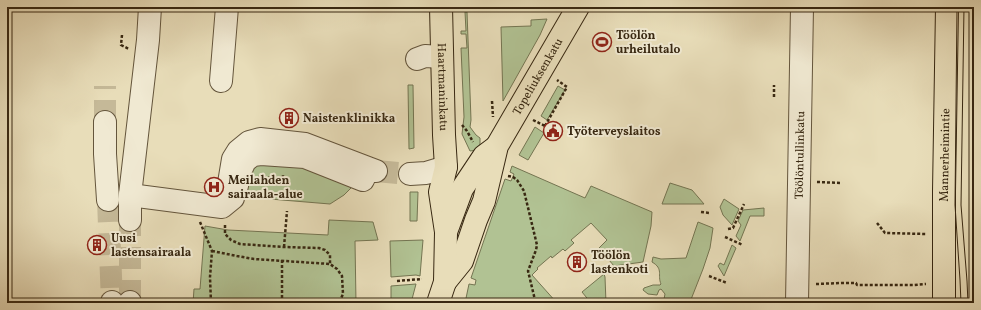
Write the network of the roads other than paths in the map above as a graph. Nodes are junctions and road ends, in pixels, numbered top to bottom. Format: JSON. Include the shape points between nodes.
{"nodes":[{"id":1,"x":150,"y":7,"type":"edge"},
{"id":2,"x":227,"y":7,"type":"edge"},
{"id":3,"x":441,"y":7,"type":"edge"},
{"id":4,"x":578,"y":7,"type":"edge"},
{"id":5,"x":802,"y":7,"type":"edge"},
{"id":6,"x":947,"y":7,"type":"edge"},
{"id":7,"x":442,"y":56,"type":"junction"},
{"id":8,"x":417,"y":59,"type":"dead end"},
{"id":9,"x":221,"y":82,"type":"dead end"},
{"id":10,"x":105,"y":122,"type":"tunnel mouth"},
{"id":11,"x":487,"y":146,"type":"junction"},
{"id":12,"x":446,"y":167,"type":"junction"},
{"id":13,"x":369,"y":173,"type":"tunnel mouth"},
{"id":14,"x":410,"y":174,"type":"tunnel mouth"},
{"id":15,"x":239,"y":176,"type":"road end"},
{"id":16,"x":462,"y":188,"type":"junction"},
{"id":17,"x":130,"y":195,"type":"junction"},
{"id":18,"x":108,"y":200,"type":"tunnel mouth"},
{"id":19,"x":228,"y":203,"type":"road end"},
{"id":20,"x":130,"y":220,"type":"tunnel mouth"},
{"id":21,"x":476,"y":220,"type":"junction"},
{"id":22,"x":446,"y":232,"type":"junction"},
{"id":23,"x":445,"y":282,"type":"junction"},
{"id":24,"x":797,"y":294,"type":"edge"},
{"id":25,"x":944,"y":294,"type":"edge"},
{"id":26,"x":438,"y":303,"type":"edge"}],
"edges":[{"from":1,"to":17,"type":"street"},
{"from":2,"to":9,"type":"street"},
{"from":3,"to":7,"type":"main road","name":"Haartmaninkatu"},
{"from":4,"to":11,"type":"main road","name":"Topeliuksenkatu"},
{"from":5,"to":24,"type":"street","name":"Töölöntullinkatu"},
{"from":6,"to":25,"type":"main road","name":"Mannerheimintie"},
{"from":7,"to":8,"type":"street","via":[[425,56]]},
{"from":7,"to":12,"type":"main road","name":"Haartmaninkatu"},
{"from":10,"to":18,"type":"street"},
{"from":11,"to":16,"type":"main road","name":"Topeliuksenkatu","via":[[484,156]]},
{"from":11,"to":21,"type":"main road","name":"Topeliuksenkatu","via":[[484,201]]},
{"from":12,"to":14,"type":"street","via":[[426,173]]},
{"from":12,"to":16,"type":"main road"},
{"from":12,"to":22,"type":"main road","name":"Haartmaninkatu","via":[[440,192]]},
{"from":13,"to":15,"type":"street","via":[[305,144],[260,139],[249,142],[233,159],[228,189],[232,194],[236,190]]},
{"from":16,"to":21,"type":"main road"},
{"from":16,"to":22,"type":"main road","name":"Topeliuksenkatu"},
{"from":17,"to":19,"type":"street"},
{"from":17,"to":20,"type":"street"},
{"from":21,"to":23,"type":"main road","name":"Topeliuksenkatu","via":[[462,261]]},
{"from":22,"to":23,"type":"main road","name":"Topeliuksenkatu"},
{"from":23,"to":26,"type":"main road","name":"Topeliuksenkatu"}]}
